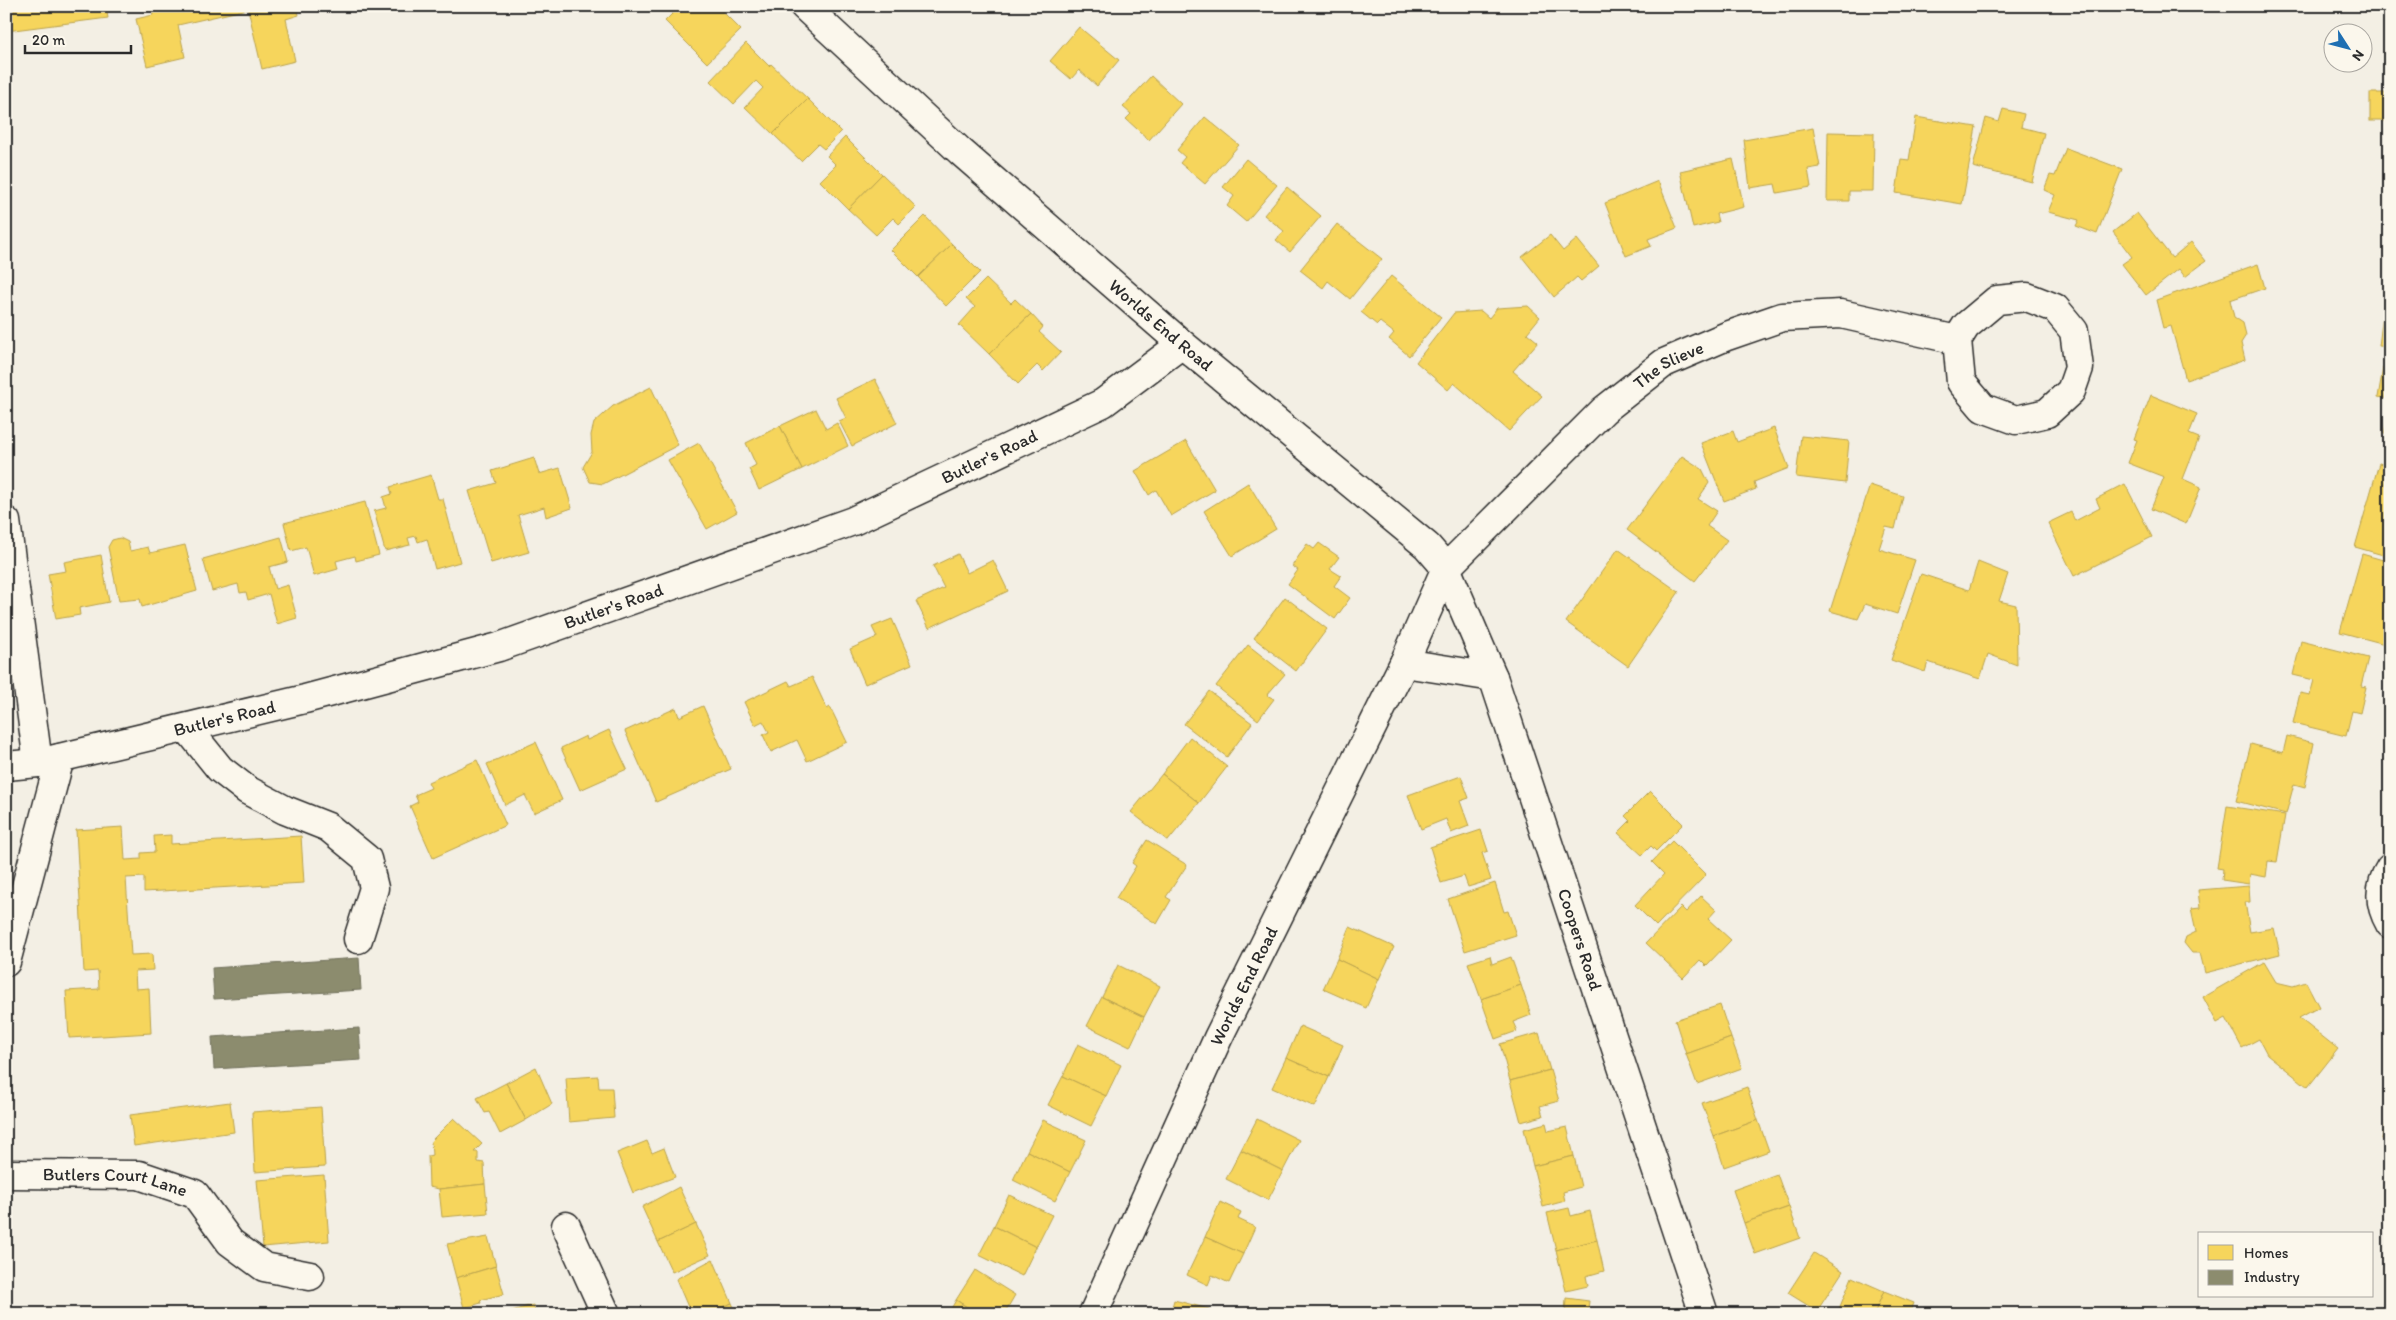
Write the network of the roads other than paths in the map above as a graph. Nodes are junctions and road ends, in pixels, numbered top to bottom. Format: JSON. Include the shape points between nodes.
{"nodes":[{"id":1,"x":804,"y":6,"type":"edge"},
{"id":2,"x":1957,"y":340,"type":"junction"},
{"id":3,"x":1182,"y":344,"type":"junction"},
{"id":4,"x":6,"y":521,"type":"edge"},
{"id":5,"x":1446,"y":568,"type":"junction"},
{"id":6,"x":1404,"y":663,"type":"junction"},
{"id":7,"x":1493,"y":677,"type":"junction"},
{"id":8,"x":187,"y":728,"type":"junction"},
{"id":9,"x":49,"y":760,"type":"junction"},
{"id":10,"x":6,"y":766,"type":"edge"},
{"id":11,"x":2390,"y":868,"type":"edge"},
{"id":12,"x":2390,"y":924,"type":"edge"},
{"id":13,"x":358,"y":939,"type":"dead end"},
{"id":14,"x":6,"y":962,"type":"edge"},
{"id":15,"x":6,"y":1174,"type":"edge"},
{"id":16,"x":566,"y":1226,"type":"dead end"},
{"id":17,"x":310,"y":1276,"type":"dead end"},
{"id":18,"x":606,"y":1314,"type":"edge"},
{"id":19,"x":1093,"y":1314,"type":"edge"},
{"id":20,"x":1704,"y":1314,"type":"edge"}],
"edges":[{"from":1,"to":3,"type":"street","name":"Worlds End Road","via":[[969,158]]},
{"from":2,"to":2,"type":"street","via":[[1966,326],[1997,300],[2027,297],[2054,308],[2074,331],[2079,368],[2071,391],[2047,412],[2016,420],[1982,408],[1962,382]]},
{"from":2,"to":5,"type":"street","name":"The Slieve","via":[[1841,314],[1782,317],[1664,363],[1604,410]]},
{"from":3,"to":5,"type":"street","name":"Worlds End Road","via":[[1427,546]]},
{"from":3,"to":8,"type":"street","name":"Butler's Road","via":[[1103,403],[853,520],[499,647]]},
{"from":4,"to":9,"type":"street"},
{"from":5,"to":6,"type":"street","name":"Worlds End Road"},
{"from":5,"to":7,"type":"street","name":"Coopers Road"},
{"from":6,"to":7,"type":"street"},
{"from":6,"to":19,"type":"street","name":"Worlds End Road","via":[[1218,1038]]},
{"from":7,"to":20,"type":"street","name":"Coopers Road"},
{"from":8,"to":9,"type":"street","name":"Butler's Road"},
{"from":8,"to":13,"type":"street","via":[[220,769],[247,790],[285,810],[328,826],[367,859],[374,888]]},
{"from":9,"to":10,"type":"street","name":"Butler's Road"},
{"from":9,"to":14,"type":"street"},
{"from":11,"to":12,"type":"street","via":[[2382,880],[2382,909]]},
{"from":15,"to":17,"type":"street","name":"Butlers Court Lane","via":[[139,1175],[186,1190],[195,1194],[230,1242],[264,1267]]},
{"from":16,"to":18,"type":"street"}]}
